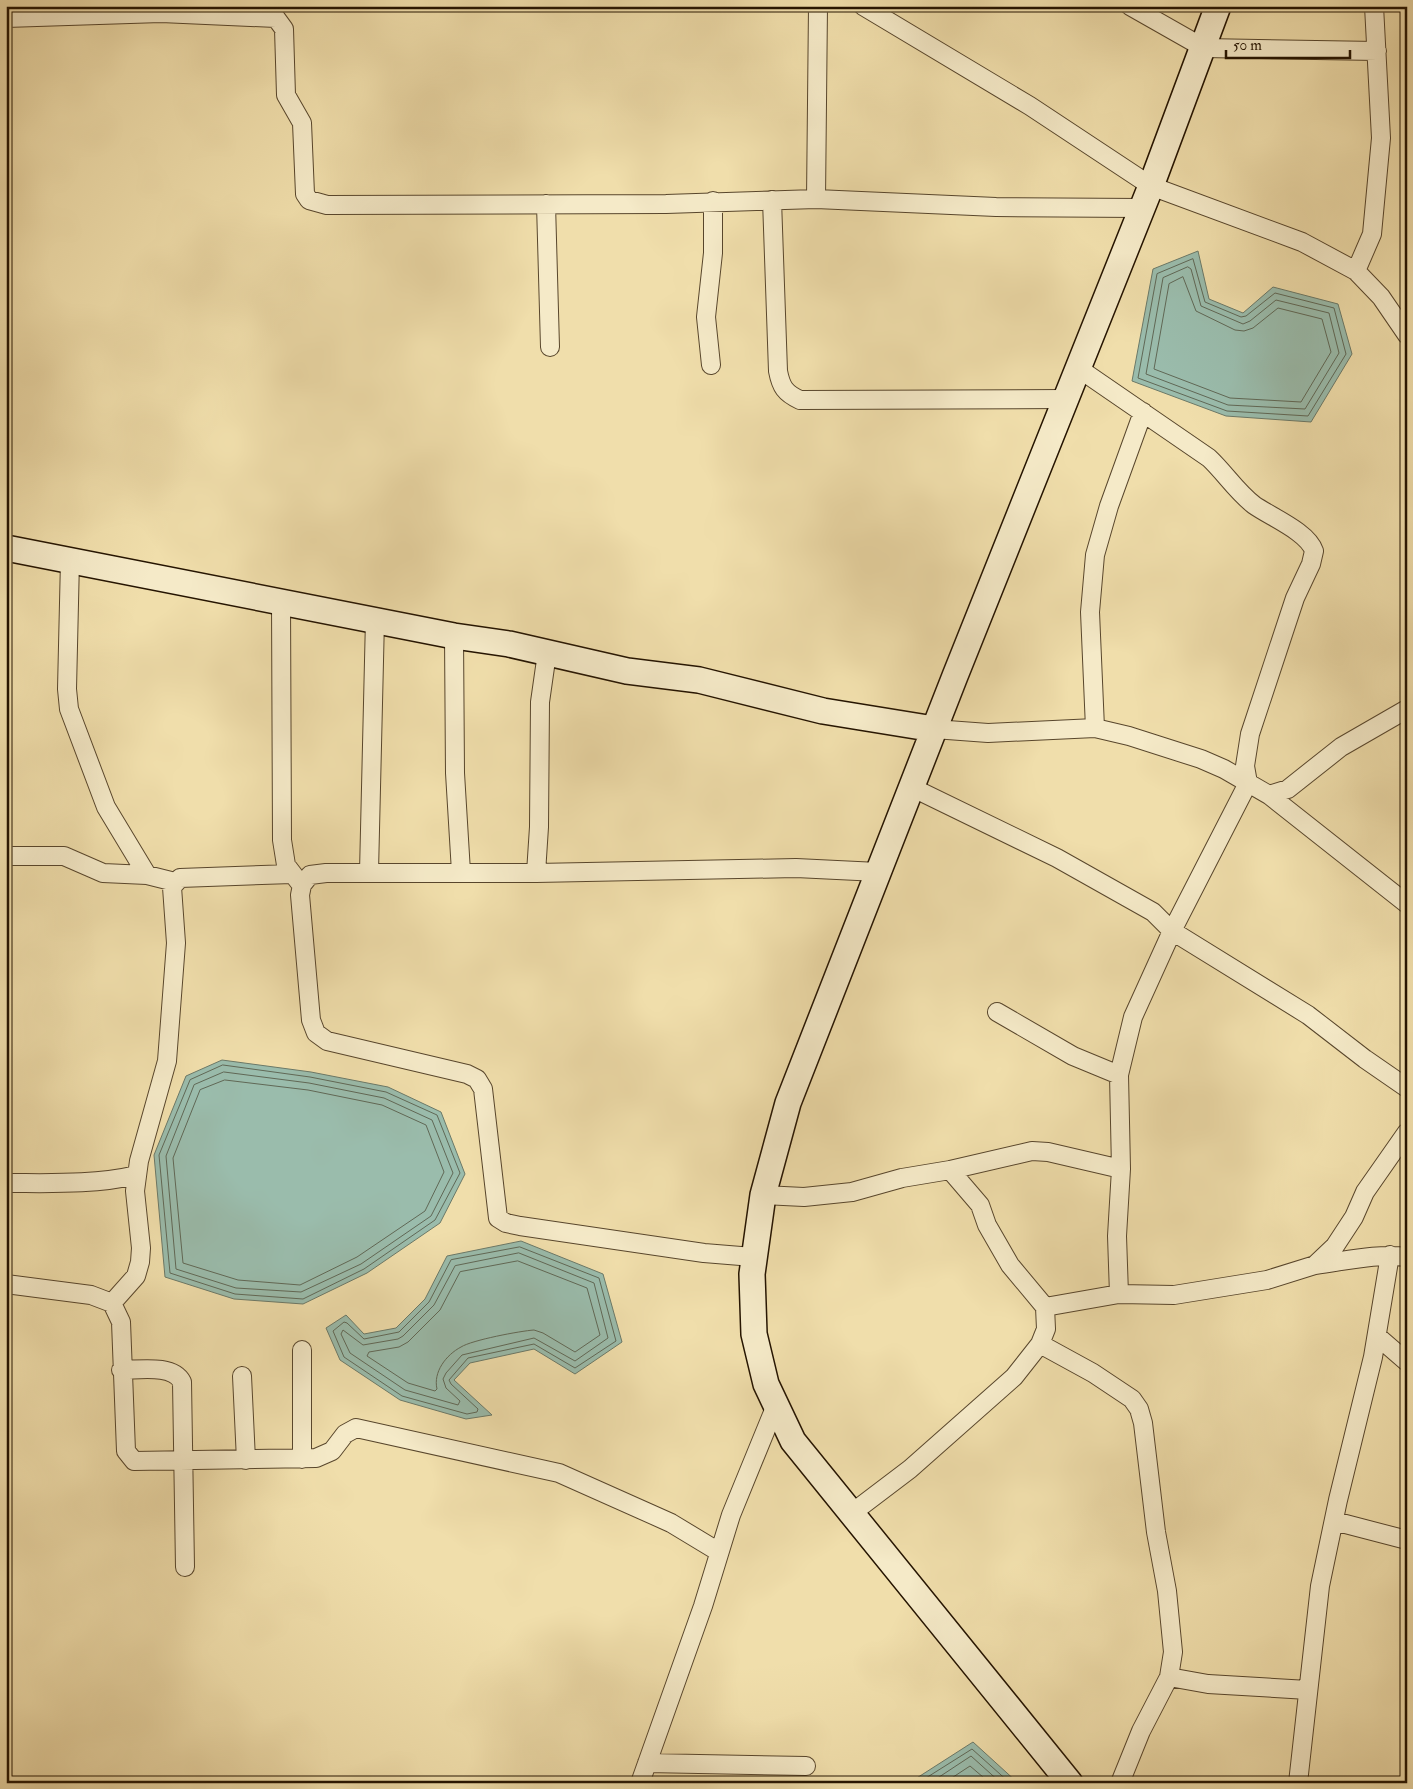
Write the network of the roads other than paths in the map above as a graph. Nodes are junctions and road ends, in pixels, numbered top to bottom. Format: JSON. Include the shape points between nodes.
{"nodes":[{"id":1,"x":818,"y":6,"type":"edge"},
{"id":2,"x":863,"y":6,"type":"edge"},
{"id":3,"x":1130,"y":6,"type":"edge"},
{"id":4,"x":1218,"y":6,"type":"edge"},
{"id":5,"x":1374,"y":6,"type":"edge"},
{"id":6,"x":6,"y":18,"type":"edge"},
{"id":7,"x":1204,"y":48,"type":"junction"},
{"id":8,"x":1378,"y":51,"type":"junction"},
{"id":9,"x":1146,"y":197,"type":"junction"},
{"id":10,"x":816,"y":199,"type":"junction"},
{"id":11,"x":772,"y":200,"type":"junction"},
{"id":12,"x":713,"y":201,"type":"junction"},
{"id":13,"x":546,"y":204,"type":"junction"},
{"id":14,"x":1356,"y":271,"type":"junction"},
{"id":15,"x":1407,"y":335,"type":"edge"},
{"id":16,"x":550,"y":347,"type":"dead end"},
{"id":17,"x":711,"y":365,"type":"dead end"},
{"id":18,"x":1078,"y":368,"type":"junction"},
{"id":19,"x":1065,"y":399,"type":"junction"},
{"id":20,"x":1143,"y":412,"type":"junction"},
{"id":21,"x":6,"y":548,"type":"edge"},
{"id":22,"x":70,"y":560,"type":"junction"},
{"id":23,"x":281,"y":602,"type":"junction"},
{"id":24,"x":375,"y":619,"type":"junction"},
{"id":25,"x":454,"y":636,"type":"junction"},
{"id":26,"x":547,"y":653,"type":"junction"},
{"id":27,"x":1407,"y":709,"type":"edge"},
{"id":28,"x":1095,"y":728,"type":"junction"},
{"id":29,"x":934,"y":729,"type":"junction"},
{"id":30,"x":1248,"y":782,"type":"junction"},
{"id":31,"x":911,"y":786,"type":"junction"},
{"id":32,"x":1269,"y":795,"type":"junction"},
{"id":33,"x":9,"y":856,"type":"dead end"},
{"id":34,"x":369,"y":872,"type":"junction"},
{"id":35,"x":461,"y":872,"type":"junction"},
{"id":36,"x":878,"y":872,"type":"junction"},
{"id":37,"x":536,"y":873,"type":"junction"},
{"id":38,"x":147,"y":875,"type":"junction"},
{"id":39,"x":297,"y":880,"type":"junction"},
{"id":40,"x":175,"y":882,"type":"junction"},
{"id":41,"x":1407,"y":904,"type":"edge"},
{"id":42,"x":1172,"y":931,"type":"junction"},
{"id":43,"x":997,"y":1012,"type":"dead end"},
{"id":44,"x":1119,"y":1075,"type":"junction"},
{"id":45,"x":1407,"y":1088,"type":"edge"},
{"id":46,"x":1407,"y":1132,"type":"edge"},
{"id":47,"x":1122,"y":1169,"type":"junction"},
{"id":48,"x":950,"y":1170,"type":"junction"},
{"id":49,"x":137,"y":1175,"type":"junction"},
{"id":50,"x":6,"y":1182,"type":"edge"},
{"id":51,"x":763,"y":1195,"type":"junction"},
{"id":52,"x":1398,"y":1256,"type":"edge"},
{"id":53,"x":753,"y":1257,"type":"junction"},
{"id":54,"x":1315,"y":1265,"type":"junction"},
{"id":55,"x":6,"y":1284,"type":"edge"},
{"id":56,"x":1119,"y":1294,"type":"junction"},
{"id":57,"x":112,"y":1303,"type":"junction"},
{"id":58,"x":1045,"y":1307,"type":"junction"},
{"id":59,"x":1377,"y":1336,"type":"junction"},
{"id":60,"x":1040,"y":1344,"type":"junction"},
{"id":61,"x":302,"y":1350,"type":"dead end"},
{"id":62,"x":1407,"y":1362,"type":"edge"},
{"id":63,"x":121,"y":1370,"type":"junction"},
{"id":64,"x":242,"y":1376,"type":"dead end"},
{"id":65,"x":776,"y":1405,"type":"junction"},
{"id":66,"x":302,"y":1459,"type":"junction"},
{"id":67,"x":246,"y":1460,"type":"junction"},
{"id":68,"x":184,"y":1462,"type":"junction"},
{"id":69,"x":852,"y":1514,"type":"junction"},
{"id":70,"x":1334,"y":1522,"type":"junction"},
{"id":71,"x":1407,"y":1540,"type":"edge"},
{"id":72,"x":720,"y":1552,"type":"junction"},
{"id":73,"x":186,"y":1567,"type":"dead end"},
{"id":74,"x":1169,"y":1677,"type":"junction"},
{"id":75,"x":1308,"y":1690,"type":"junction"},
{"id":76,"x":647,"y":1763,"type":"junction"},
{"id":77,"x":806,"y":1766,"type":"dead end"},
{"id":78,"x":640,"y":1783,"type":"edge"},
{"id":79,"x":1070,"y":1783,"type":"edge"},
{"id":80,"x":1120,"y":1783,"type":"edge"},
{"id":81,"x":1298,"y":1783,"type":"edge"}],
"edges":[{"from":1,"to":10,"type":"street"},
{"from":2,"to":9,"type":"street","via":[[1030,106]]},
{"from":3,"to":7,"type":"street"},
{"from":4,"to":7,"type":"main road"},
{"from":5,"to":8,"type":"street"},
{"from":6,"to":13,"type":"street","via":[[162,13],[276,18],[284,29],[287,101],[301,118],[303,188],[309,200],[327,205]]},
{"from":7,"to":8,"type":"street"},
{"from":7,"to":9,"type":"main road"},
{"from":8,"to":14,"type":"street","via":[[1380,148],[1372,234]]},
{"from":9,"to":10,"type":"street","via":[[996,207]]},
{"from":9,"to":14,"type":"street","via":[[1302,242]]},
{"from":9,"to":18,"type":"main road"},
{"from":10,"to":11,"type":"street"},
{"from":11,"to":12,"type":"street"},
{"from":11,"to":19,"type":"street","via":[[778,371],[780,384],[786,392],[800,400]]},
{"from":12,"to":13,"type":"street"},
{"from":12,"to":17,"type":"street","via":[[713,252],[706,316]]},
{"from":13,"to":16,"type":"street"},
{"from":14,"to":15,"type":"street","via":[[1381,296]]},
{"from":18,"to":19,"type":"main road"},
{"from":18,"to":20,"type":"street"},
{"from":19,"to":29,"type":"main road"},
{"from":20,"to":28,"type":"street","via":[[1095,555],[1090,612]]},
{"from":20,"to":30,"type":"street","via":[[1209,458],[1238,492],[1305,538],[1314,551],[1292,606],[1250,734],[1245,766]]},
{"from":21,"to":22,"type":"main road"},
{"from":22,"to":23,"type":"main road"},
{"from":22,"to":38,"type":"street","via":[[69,709],[106,807]]},
{"from":23,"to":24,"type":"main road"},
{"from":23,"to":39,"type":"street","via":[[282,840],[286,866]]},
{"from":24,"to":25,"type":"main road"},
{"from":24,"to":34,"type":"street"},
{"from":25,"to":26,"type":"main road"},
{"from":25,"to":35,"type":"street","via":[[454,753]]},
{"from":26,"to":29,"type":"main road","via":[[627,671],[699,680],[823,711]]},
{"from":26,"to":37,"type":"street","via":[[540,702]]},
{"from":27,"to":32,"type":"street","via":[[1340,746],[1288,789]]},
{"from":28,"to":29,"type":"street","via":[[988,733]]},
{"from":28,"to":30,"type":"street","via":[[1201,759]]},
{"from":29,"to":31,"type":"main road"},
{"from":30,"to":32,"type":"street"},
{"from":30,"to":42,"type":"street"},
{"from":31,"to":36,"type":"main road"},
{"from":31,"to":42,"type":"street","via":[[1057,858],[1153,912]]},
{"from":32,"to":41,"type":"street"},
{"from":33,"to":38,"type":"street","via":[[64,856],[103,873]]},
{"from":34,"to":35,"type":"street"},
{"from":34,"to":39,"type":"street","via":[[310,875]]},
{"from":35,"to":37,"type":"street"},
{"from":36,"to":37,"type":"street","via":[[796,868]]},
{"from":36,"to":51,"type":"main road","via":[[788,1103]]},
{"from":38,"to":40,"type":"street"},
{"from":39,"to":40,"type":"street","via":[[180,878]]},
{"from":39,"to":53,"type":"street","via":[[311,1020],[316,1033],[327,1041],[477,1079],[483,1089],[498,1218],[520,1226]]},
{"from":40,"to":49,"type":"street","via":[[172,887],[176,943],[167,1061]]},
{"from":42,"to":44,"type":"street","via":[[1132,1017]]},
{"from":42,"to":45,"type":"street","via":[[1308,1015]]},
{"from":43,"to":44,"type":"street","via":[[1073,1056]]},
{"from":44,"to":47,"type":"street"},
{"from":46,"to":54,"type":"street","via":[[1365,1192],[1354,1217],[1335,1246]]},
{"from":47,"to":48,"type":"street","via":[[1032,1151]]},
{"from":47,"to":56,"type":"street","via":[[1117,1236]]},
{"from":48,"to":51,"type":"street","via":[[902,1178],[852,1192],[804,1197]]},
{"from":48,"to":58,"type":"street","via":[[980,1205],[987,1225],[1010,1265]]},
{"from":49,"to":50,"type":"street","via":[[86,1183]]},
{"from":49,"to":57,"type":"street","via":[[135,1191],[140,1262],[136,1276]]},
{"from":51,"to":53,"type":"main road"},
{"from":52,"to":54,"type":"street"},
{"from":52,"to":59,"type":"street"},
{"from":53,"to":65,"type":"main road","via":[[754,1334],[766,1384]]},
{"from":54,"to":56,"type":"street","via":[[1267,1280],[1174,1295]]},
{"from":55,"to":57,"type":"street","via":[[92,1295]]},
{"from":56,"to":58,"type":"street"},
{"from":57,"to":63,"type":"street","via":[[121,1322]]},
{"from":58,"to":60,"type":"street","via":[[1046,1329]]},
{"from":59,"to":62,"type":"street"},
{"from":59,"to":70,"type":"street"},
{"from":60,"to":69,"type":"street","via":[[1014,1377],[910,1469]]},
{"from":60,"to":74,"type":"street","via":[[1093,1373],[1132,1399],[1139,1409],[1167,1591],[1173,1652]]},
{"from":61,"to":66,"type":"street"},
{"from":63,"to":68,"type":"street","via":[[129,1457],[140,1462]]},
{"from":63,"to":68,"type":"street","via":[[169,1371],[178,1375],[182,1382]]},
{"from":64,"to":67,"type":"street"},
{"from":65,"to":69,"type":"main road","via":[[793,1441]]},
{"from":65,"to":72,"type":"street","via":[[734,1506]]},
{"from":66,"to":67,"type":"street"},
{"from":66,"to":72,"type":"street","via":[[332,1451],[349,1430],[356,1428],[559,1473],[671,1523]]},
{"from":67,"to":68,"type":"street"},
{"from":68,"to":73,"type":"street"},
{"from":69,"to":79,"type":"main road"},
{"from":70,"to":71,"type":"street"},
{"from":70,"to":75,"type":"street","via":[[1320,1586]]},
{"from":72,"to":76,"type":"street"},
{"from":74,"to":75,"type":"street","via":[[1208,1684]]},
{"from":74,"to":80,"type":"street","via":[[1141,1731]]},
{"from":75,"to":81,"type":"street"},
{"from":76,"to":77,"type":"street"},
{"from":76,"to":78,"type":"street"}]}
